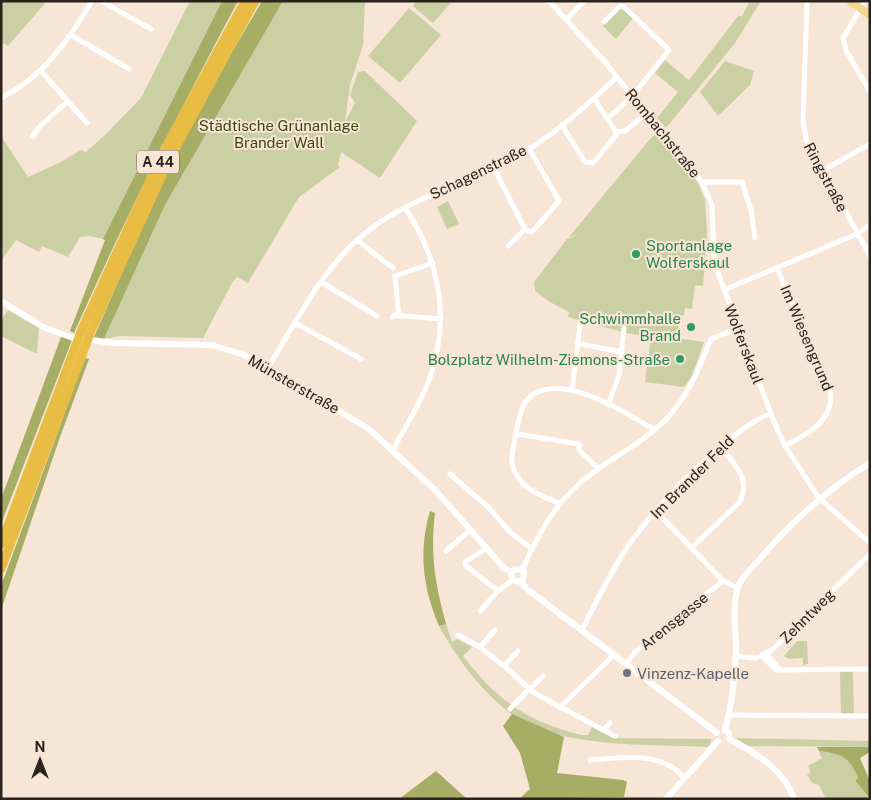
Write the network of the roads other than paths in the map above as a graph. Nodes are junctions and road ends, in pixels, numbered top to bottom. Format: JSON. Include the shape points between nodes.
{"nodes":[{"id":1,"x":92,"y":1,"type":"edge"},
{"id":2,"x":101,"y":1,"type":"edge"},
{"id":3,"x":245,"y":1,"type":"edge"},
{"id":4,"x":255,"y":1,"type":"edge"},
{"id":5,"x":549,"y":1,"type":"edge"},
{"id":6,"x":584,"y":1,"type":"edge"},
{"id":7,"x":806,"y":1,"type":"edge"},
{"id":8,"x":850,"y":1,"type":"edge"},
{"id":9,"x":865,"y":1,"type":"edge"},
{"id":10,"x":861,"y":9,"type":"junction"},
{"id":11,"x":870,"y":15,"type":"edge"},
{"id":12,"x":567,"y":18,"type":"junction"},
{"id":13,"x":604,"y":22,"type":"dead end"},
{"id":14,"x":151,"y":28,"type":"dead end"},
{"id":15,"x":71,"y":35,"type":"junction"},
{"id":16,"x":130,"y":69,"type":"dead end"},
{"id":17,"x":41,"y":71,"type":"junction"},
{"id":18,"x":617,"y":77,"type":"junction"},
{"id":19,"x":870,"y":92,"type":"edge"},
{"id":20,"x":631,"y":97,"type":"junction"},
{"id":21,"x":1,"y":98,"type":"edge"},
{"id":22,"x":594,"y":98,"type":"junction"},
{"id":23,"x":67,"y":102,"type":"junction"},
{"id":24,"x":643,"y":116,"type":"dead end"},
{"id":25,"x":608,"y":118,"type":"junction"},
{"id":26,"x":87,"y":123,"type":"dead end"},
{"id":27,"x":562,"y":125,"type":"junction"},
{"id":28,"x":616,"y":132,"type":"junction"},
{"id":29,"x":33,"y":136,"type":"dead end"},
{"id":30,"x":870,"y":144,"type":"edge"},
{"id":31,"x":530,"y":148,"type":"junction"},
{"id":32,"x":494,"y":168,"type":"junction"},
{"id":33,"x":822,"y":171,"type":"junction"},
{"id":34,"x":702,"y":182,"type":"junction"},
{"id":35,"x":405,"y":208,"type":"junction"},
{"id":36,"x":870,"y":225,"type":"edge"},
{"id":37,"x":525,"y":229,"type":"junction"},
{"id":38,"x":857,"y":234,"type":"junction"},
{"id":39,"x":755,"y":238,"type":"dead end"},
{"id":40,"x":357,"y":240,"type":"junction"},
{"id":41,"x":508,"y":246,"type":"dead end"},
{"id":42,"x":870,"y":256,"type":"edge"},
{"id":43,"x":433,"y":263,"type":"junction"},
{"id":44,"x":393,"y":268,"type":"dead end"},
{"id":45,"x":777,"y":268,"type":"junction"},
{"id":46,"x":321,"y":282,"type":"junction"},
{"id":47,"x":724,"y":290,"type":"junction"},
{"id":48,"x":1,"y":301,"type":"edge"},
{"id":49,"x":377,"y":316,"type":"dead end"},
{"id":50,"x":399,"y":316,"type":"junction"},
{"id":51,"x":392,"y":317,"type":"dead end"},
{"id":52,"x":441,"y":319,"type":"junction"},
{"id":53,"x":296,"y":323,"type":"junction"},
{"id":54,"x":580,"y":326,"type":"dead end"},
{"id":55,"x":624,"y":328,"type":"dead end"},
{"id":56,"x":739,"y":328,"type":"junction"},
{"id":57,"x":87,"y":330,"type":"junction"},
{"id":58,"x":580,"y":344,"type":"junction"},
{"id":59,"x":79,"y":349,"type":"junction"},
{"id":60,"x":622,"y":352,"type":"junction"},
{"id":61,"x":361,"y":359,"type":"dead end"},
{"id":62,"x":268,"y":368,"type":"junction"},
{"id":63,"x":572,"y":391,"type":"junction"},
{"id":64,"x":608,"y":405,"type":"junction"},
{"id":65,"x":770,"y":414,"type":"junction"},
{"id":66,"x":654,"y":430,"type":"junction"},
{"id":67,"x":517,"y":434,"type":"junction"},
{"id":68,"x":785,"y":446,"type":"junction"},
{"id":69,"x":721,"y":447,"type":"junction"},
{"id":70,"x":393,"y":450,"type":"junction"},
{"id":71,"x":870,"y":463,"type":"edge"},
{"id":72,"x":599,"y":469,"type":"junction"},
{"id":73,"x":450,"y":474,"type":"dead end"},
{"id":74,"x":820,"y":498,"type":"junction"},
{"id":75,"x":559,"y":503,"type":"junction"},
{"id":76,"x":656,"y":511,"type":"junction"},
{"id":77,"x":470,"y":530,"type":"junction"},
{"id":78,"x":870,"y":543,"type":"edge"},
{"id":79,"x":1,"y":544,"type":"edge"},
{"id":80,"x":487,"y":548,"type":"junction"},
{"id":81,"x":692,"y":548,"type":"junction"},
{"id":82,"x":532,"y":549,"type":"junction"},
{"id":83,"x":446,"y":551,"type":"dead end"},
{"id":84,"x":870,"y":554,"type":"edge"},
{"id":85,"x":1,"y":569,"type":"edge"},
{"id":86,"x":522,"y":570,"type":"junction"},
{"id":87,"x":512,"y":572,"type":"junction"},
{"id":88,"x":513,"y":580,"type":"junction"},
{"id":89,"x":723,"y":581,"type":"junction"},
{"id":90,"x":521,"y":582,"type":"junction"},
{"id":91,"x":738,"y":588,"type":"junction"},
{"id":92,"x":498,"y":591,"type":"junction"},
{"id":93,"x":480,"y":611,"type":"dead end"},
{"id":94,"x":494,"y":630,"type":"dead end"},
{"id":95,"x":582,"y":630,"type":"junction"},
{"id":96,"x":458,"y":635,"type":"dead end"},
{"id":97,"x":480,"y":647,"type":"junction"},
{"id":98,"x":518,"y":651,"type":"dead end"},
{"id":99,"x":614,"y":655,"type":"junction"},
{"id":100,"x":765,"y":655,"type":"junction"},
{"id":101,"x":735,"y":656,"type":"junction"},
{"id":102,"x":626,"y":664,"type":"junction"},
{"id":103,"x":504,"y":666,"type":"junction"},
{"id":104,"x":870,"y":669,"type":"edge"},
{"id":105,"x":543,"y":676,"type":"dead end"},
{"id":106,"x":529,"y":689,"type":"junction"},
{"id":107,"x":560,"y":707,"type":"junction"},
{"id":108,"x":510,"y":709,"type":"dead end"},
{"id":109,"x":729,"y":714,"type":"junction"},
{"id":110,"x":870,"y":716,"type":"edge"},
{"id":111,"x":610,"y":723,"type":"dead end"},
{"id":112,"x":603,"y":730,"type":"junction"},
{"id":113,"x":725,"y":730,"type":"junction"},
{"id":114,"x":717,"y":733,"type":"junction"},
{"id":115,"x":615,"y":736,"type":"dead end"},
{"id":116,"x":729,"y":739,"type":"junction"},
{"id":117,"x":718,"y":741,"type":"junction"},
{"id":118,"x":590,"y":760,"type":"dead end"},
{"id":119,"x":684,"y":778,"type":"junction"},
{"id":120,"x":666,"y":799,"type":"edge"},
{"id":121,"x":794,"y":799,"type":"edge"}],
"edges":[{"from":1,"to":15,"type":"street"},
{"from":2,"to":14,"type":"street"},
{"from":3,"to":57,"type":"highway","number":"A 44","via":[[161,156]]},
{"from":4,"to":57,"type":"highway","number":"A 44","via":[[169,160]]},
{"from":5,"to":12,"type":"street","name":"Rombachstraße"},
{"from":6,"to":12,"type":"street"},
{"from":7,"to":33,"type":"street","name":"Ringstraße","via":[[803,126]]},
{"from":8,"to":10,"type":"main road"},
{"from":9,"to":10,"type":"street"},
{"from":10,"to":11,"type":"main road"},
{"from":10,"to":19,"type":"street","via":[[843,38],[846,50]]},
{"from":12,"to":18,"type":"street","name":"Rombachstraße"},
{"from":13,"to":20,"type":"street","via":[[623,6],[669,50]]},
{"from":15,"to":16,"type":"street"},
{"from":15,"to":17,"type":"street"},
{"from":17,"to":21,"type":"street"},
{"from":17,"to":23,"type":"street"},
{"from":18,"to":20,"type":"street","name":"Rombachstraße"},
{"from":18,"to":22,"type":"street","name":"Schagenstraße"},
{"from":20,"to":25,"type":"street"},
{"from":20,"to":34,"type":"street","name":"Rombachstraße"},
{"from":22,"to":25,"type":"street"},
{"from":22,"to":27,"type":"street","name":"Schagenstraße"},
{"from":23,"to":26,"type":"street"},
{"from":23,"to":29,"type":"street","via":[[38,127]]},
{"from":24,"to":28,"type":"street","via":[[625,131]]},
{"from":25,"to":28,"type":"street"},
{"from":27,"to":28,"type":"street","via":[[588,164],[595,162],[616,138]]},
{"from":27,"to":31,"type":"street","name":"Schagenstraße"},
{"from":30,"to":33,"type":"street"},
{"from":31,"to":32,"type":"street","name":"Schagenstraße"},
{"from":31,"to":37,"type":"street","via":[[559,201],[534,230]]},
{"from":32,"to":35,"type":"street","name":"Schagenstraße"},
{"from":32,"to":37,"type":"street"},
{"from":33,"to":38,"type":"street","name":"Ringstraße"},
{"from":34,"to":39,"type":"street","via":[[742,182]]},
{"from":34,"to":47,"type":"street","name":"Rombachstraße","via":[[712,205],[712,251]]},
{"from":35,"to":40,"type":"street","name":"Schagenstraße"},
{"from":35,"to":43,"type":"street","via":[[426,243]]},
{"from":36,"to":38,"type":"street","name":"Wolferskaul"},
{"from":37,"to":41,"type":"street"},
{"from":38,"to":42,"type":"street","name":"Ringstraße"},
{"from":38,"to":45,"type":"street","name":"Wolferskaul"},
{"from":40,"to":44,"type":"street"},
{"from":40,"to":46,"type":"street","name":"Schagenstraße"},
{"from":43,"to":50,"type":"street","via":[[395,276]]},
{"from":43,"to":52,"type":"street"},
{"from":45,"to":47,"type":"street","name":"Wolferskaul"},
{"from":45,"to":68,"type":"street","name":"Im Wiesengrund","via":[[826,379],[832,400],[822,423]]},
{"from":46,"to":49,"type":"street"},
{"from":46,"to":53,"type":"street","name":"Schagenstraße"},
{"from":47,"to":56,"type":"street","name":"Wolferskaul"},
{"from":48,"to":62,"type":"street","name":"Münsterstraße","via":[[44,327],[73,338],[115,343],[212,344]]},
{"from":50,"to":51,"type":"street"},
{"from":50,"to":52,"type":"street"},
{"from":52,"to":70,"type":"street","via":[[431,375]]},
{"from":53,"to":61,"type":"street"},
{"from":53,"to":62,"type":"street","name":"Schagenstraße"},
{"from":54,"to":58,"type":"street"},
{"from":55,"to":60,"type":"street"},
{"from":56,"to":65,"type":"street","name":"Wolferskaul"},
{"from":56,"to":66,"type":"street","via":[[711,339],[692,382],[670,414]]},
{"from":57,"to":59,"type":"highway","number":"A 44"},
{"from":58,"to":60,"type":"street"},
{"from":58,"to":63,"type":"street"},
{"from":59,"to":79,"type":"highway","number":"A 44"},
{"from":59,"to":85,"type":"highway","number":"A 44"},
{"from":60,"to":64,"type":"street","via":[[617,383]]},
{"from":62,"to":70,"type":"street","name":"Münsterstraße","via":[[356,419]]},
{"from":63,"to":64,"type":"street"},
{"from":63,"to":67,"type":"street","via":[[551,388],[536,392],[526,401],[519,415]]},
{"from":64,"to":66,"type":"street"},
{"from":65,"to":68,"type":"street","name":"Wolferskaul"},
{"from":65,"to":69,"type":"street","name":"Im Brander Feld","via":[[746,425]]},
{"from":66,"to":72,"type":"street"},
{"from":67,"to":72,"type":"street","via":[[580,444],[579,450]]},
{"from":67,"to":75,"type":"street","via":[[512,463],[518,479],[530,490]]},
{"from":68,"to":74,"type":"street","name":"Wolferskaul"},
{"from":69,"to":76,"type":"street","name":"Im Brander Feld"},
{"from":69,"to":81,"type":"street","via":[[741,474],[744,494],[739,503]]},
{"from":70,"to":77,"type":"street","name":"Münsterstraße","via":[[436,490]]},
{"from":71,"to":74,"type":"street"},
{"from":72,"to":75,"type":"street"},
{"from":73,"to":82,"type":"street"},
{"from":74,"to":78,"type":"street","name":"Wolferskaul"},
{"from":74,"to":91,"type":"street","via":[[770,547]]},
{"from":75,"to":82,"type":"street"},
{"from":76,"to":81,"type":"street"},
{"from":76,"to":95,"type":"street","name":"Im Brander Feld","via":[[620,559]]},
{"from":77,"to":80,"type":"street","name":"Münsterstraße"},
{"from":77,"to":83,"type":"street"},
{"from":80,"to":87,"type":"street","name":"Münsterstraße","via":[[504,568]]},
{"from":80,"to":92,"type":"street","via":[[465,565]]},
{"from":81,"to":89,"type":"street"},
{"from":82,"to":86,"type":"street"},
{"from":84,"to":100,"type":"street","name":"Zehntweg"},
{"from":86,"to":87,"type":"street"},
{"from":86,"to":90,"type":"street"},
{"from":87,"to":88,"type":"street"},
{"from":88,"to":90,"type":"street"},
{"from":88,"to":92,"type":"street"},
{"from":89,"to":91,"type":"street"},
{"from":89,"to":102,"type":"street","name":"Arensgasse","via":[[635,652]]},
{"from":90,"to":95,"type":"street"},
{"from":91,"to":101,"type":"street"},
{"from":92,"to":93,"type":"street"},
{"from":94,"to":97,"type":"street"},
{"from":95,"to":99,"type":"street"},
{"from":96,"to":97,"type":"street"},
{"from":97,"to":103,"type":"street"},
{"from":98,"to":103,"type":"street"},
{"from":99,"to":102,"type":"street"},
{"from":99,"to":107,"type":"street"},
{"from":100,"to":101,"type":"street","via":[[751,658]]},
{"from":100,"to":104,"type":"street","via":[[776,670]]},
{"from":101,"to":109,"type":"street"},
{"from":102,"to":114,"type":"street"},
{"from":103,"to":106,"type":"street"},
{"from":105,"to":106,"type":"street"},
{"from":106,"to":107,"type":"street"},
{"from":106,"to":108,"type":"street"},
{"from":107,"to":112,"type":"street"},
{"from":109,"to":110,"type":"street"},
{"from":109,"to":113,"type":"street"},
{"from":111,"to":112,"type":"street"},
{"from":112,"to":115,"type":"street"},
{"from":113,"to":114,"type":"street"},
{"from":113,"to":116,"type":"street"},
{"from":114,"to":117,"type":"street"},
{"from":116,"to":117,"type":"street","via":[[723,743]]},
{"from":116,"to":121,"type":"street","via":[[780,774]]},
{"from":117,"to":119,"type":"street"},
{"from":118,"to":119,"type":"street","via":[[651,758],[676,768]]},
{"from":119,"to":120,"type":"street"}]}
